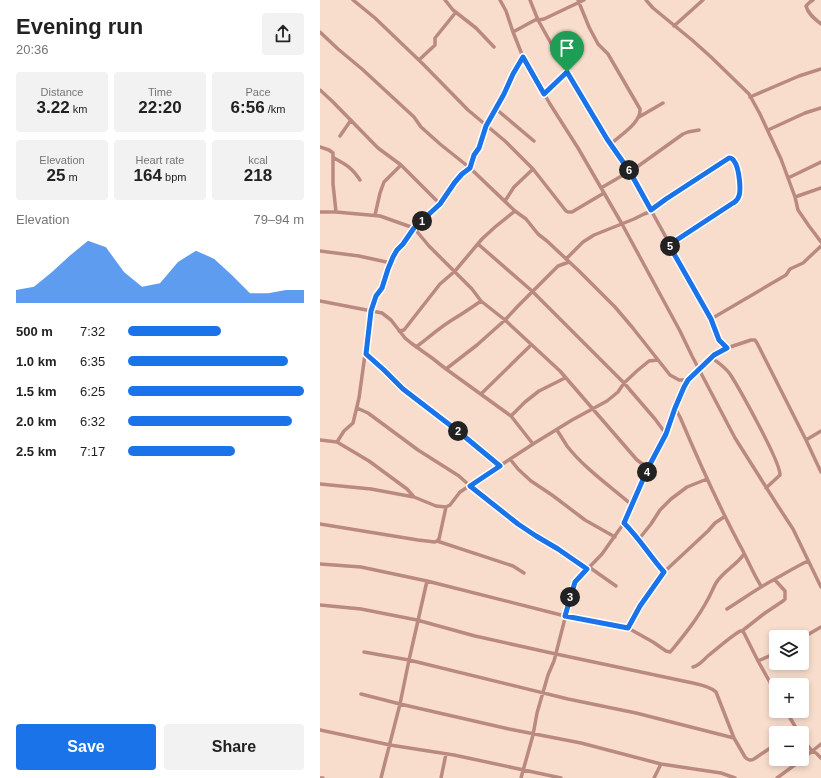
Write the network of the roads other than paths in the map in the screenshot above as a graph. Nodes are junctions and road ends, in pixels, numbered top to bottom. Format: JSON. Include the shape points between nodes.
{"nodes":[{"id":1,"x":353,"y":0,"type":"edge"},
{"id":2,"x":445,"y":0,"type":"edge"},
{"id":3,"x":500,"y":0,"type":"edge"},
{"id":4,"x":530,"y":0,"type":"edge"},
{"id":5,"x":584,"y":0,"type":"edge"},
{"id":6,"x":646,"y":0,"type":"edge"},
{"id":7,"x":703,"y":0,"type":"edge"},
{"id":8,"x":813,"y":0,"type":"edge"},
{"id":9,"x":579,"y":1,"type":"edge"},
{"id":10,"x":456,"y":12,"type":"junction"},
{"id":11,"x":538,"y":20,"type":"junction"},
{"id":12,"x":821,"y":24,"type":"edge"},
{"id":13,"x":674,"y":26,"type":"junction"},
{"id":14,"x":320,"y":32,"type":"edge"},
{"id":15,"x":513,"y":32,"type":"junction"},
{"id":16,"x":494,"y":47,"type":"dead end"},
{"id":17,"x":523,"y":57,"type":"junction"},
{"id":18,"x":419,"y":60,"type":"junction"},
{"id":19,"x":821,"y":69,"type":"edge"},
{"id":20,"x":567,"y":72,"type":"junction"},
{"id":21,"x":320,"y":90,"type":"edge"},
{"id":22,"x":544,"y":94,"type":"junction"},
{"id":23,"x":750,"y":97,"type":"junction"},
{"id":24,"x":663,"y":103,"type":"dead end"},
{"id":25,"x":821,"y":108,"type":"edge"},
{"id":26,"x":496,"y":109,"type":"junction"},
{"id":27,"x":639,"y":117,"type":"junction"},
{"id":28,"x":351,"y":120,"type":"junction"},
{"id":29,"x":486,"y":126,"type":"junction"},
{"id":30,"x":699,"y":130,"type":"dead end"},
{"id":31,"x":768,"y":130,"type":"junction"},
{"id":32,"x":340,"y":136,"type":"dead end"},
{"id":33,"x":534,"y":141,"type":"dead end"},
{"id":34,"x":611,"y":144,"type":"junction"},
{"id":35,"x":320,"y":147,"type":"edge"},
{"id":36,"x":334,"y":158,"type":"junction"},
{"id":37,"x":821,"y":162,"type":"edge"},
{"id":38,"x":401,"y":165,"type":"junction"},
{"id":39,"x":470,"y":168,"type":"junction"},
{"id":40,"x":533,"y":169,"type":"junction"},
{"id":41,"x":630,"y":172,"type":"junction"},
{"id":42,"x":788,"y":178,"type":"junction"},
{"id":43,"x":360,"y":180,"type":"dead end"},
{"id":44,"x":601,"y":188,"type":"junction"},
{"id":45,"x":821,"y":188,"type":"edge"},
{"id":46,"x":604,"y":193,"type":"junction"},
{"id":47,"x":795,"y":197,"type":"junction"},
{"id":48,"x":505,"y":201,"type":"junction"},
{"id":49,"x":440,"y":204,"type":"junction"},
{"id":50,"x":515,"y":211,"type":"junction"},
{"id":51,"x":651,"y":211,"type":"junction"},
{"id":52,"x":320,"y":212,"type":"edge"},
{"id":53,"x":336,"y":212,"type":"junction"},
{"id":54,"x":375,"y":215,"type":"junction"},
{"id":55,"x":622,"y":224,"type":"junction"},
{"id":56,"x":414,"y":228,"type":"junction"},
{"id":57,"x":821,"y":242,"type":"edge"},
{"id":58,"x":478,"y":244,"type":"junction"},
{"id":59,"x":669,"y":245,"type":"junction"},
{"id":60,"x":821,"y":246,"type":"edge"},
{"id":61,"x":320,"y":251,"type":"edge"},
{"id":62,"x":568,"y":260,"type":"junction"},
{"id":63,"x":391,"y":263,"type":"junction"},
{"id":64,"x":455,"y":271,"type":"junction"},
{"id":65,"x":532,"y":291,"type":"junction"},
{"id":66,"x":320,"y":301,"type":"edge"},
{"id":67,"x":481,"y":301,"type":"junction"},
{"id":68,"x":371,"y":311,"type":"junction"},
{"id":69,"x":711,"y":319,"type":"junction"},
{"id":70,"x":505,"y":320,"type":"junction"},
{"id":71,"x":399,"y":331,"type":"junction"},
{"id":72,"x":531,"y":345,"type":"junction"},
{"id":73,"x":416,"y":347,"type":"junction"},
{"id":74,"x":727,"y":348,"type":"junction"},
{"id":75,"x":366,"y":354,"type":"junction"},
{"id":76,"x":712,"y":358,"type":"junction"},
{"id":77,"x":658,"y":360,"type":"junction"},
{"id":78,"x":446,"y":369,"type":"junction"},
{"id":79,"x":699,"y":370,"type":"junction"},
{"id":80,"x":565,"y":378,"type":"junction"},
{"id":81,"x":679,"y":380,"type":"junction"},
{"id":82,"x":688,"y":380,"type":"junction"},
{"id":83,"x":624,"y":383,"type":"junction"},
{"id":84,"x":684,"y":387,"type":"junction"},
{"id":85,"x":481,"y":394,"type":"junction"},
{"id":86,"x":357,"y":408,"type":"junction"},
{"id":87,"x":675,"y":408,"type":"junction"},
{"id":88,"x":593,"y":409,"type":"junction"},
{"id":89,"x":511,"y":416,"type":"junction"},
{"id":90,"x":680,"y":417,"type":"junction"},
{"id":91,"x":671,"y":419,"type":"junction"},
{"id":92,"x":557,"y":430,"type":"junction"},
{"id":93,"x":821,"y":431,"type":"edge"},
{"id":94,"x":666,"y":434,"type":"junction"},
{"id":95,"x":320,"y":440,"type":"edge"},
{"id":96,"x":806,"y":440,"type":"junction"},
{"id":97,"x":337,"y":442,"type":"junction"},
{"id":98,"x":533,"y":444,"type":"junction"},
{"id":99,"x":510,"y":459,"type":"junction"},
{"id":100,"x":500,"y":466,"type":"junction"},
{"id":101,"x":648,"y":468,"type":"junction"},
{"id":102,"x":821,"y":472,"type":"edge"},
{"id":103,"x":707,"y":479,"type":"junction"},
{"id":104,"x":320,"y":484,"type":"edge"},
{"id":105,"x":470,"y":486,"type":"junction"},
{"id":106,"x":766,"y":488,"type":"junction"},
{"id":107,"x":414,"y":497,"type":"junction"},
{"id":108,"x":632,"y":505,"type":"junction"},
{"id":109,"x":446,"y":507,"type":"junction"},
{"id":110,"x":724,"y":517,"type":"junction"},
{"id":111,"x":624,"y":523,"type":"junction"},
{"id":112,"x":320,"y":524,"type":"edge"},
{"id":113,"x":615,"y":537,"type":"junction"},
{"id":114,"x":639,"y":539,"type":"junction"},
{"id":115,"x":437,"y":541,"type":"junction"},
{"id":116,"x":744,"y":554,"type":"junction"},
{"id":117,"x":741,"y":560,"type":"junction"},
{"id":118,"x":746,"y":560,"type":"junction"},
{"id":119,"x":808,"y":561,"type":"junction"},
{"id":120,"x":320,"y":564,"type":"edge"},
{"id":121,"x":588,"y":568,"type":"junction"},
{"id":122,"x":664,"y":572,"type":"junction"},
{"id":123,"x":524,"y":573,"type":"dead end"},
{"id":124,"x":427,"y":580,"type":"junction"},
{"id":125,"x":775,"y":580,"type":"junction"},
{"id":126,"x":616,"y":586,"type":"dead end"},
{"id":127,"x":761,"y":586,"type":"junction"},
{"id":128,"x":821,"y":587,"type":"edge"},
{"id":129,"x":320,"y":605,"type":"edge"},
{"id":130,"x":727,"y":609,"type":"dead end"},
{"id":131,"x":565,"y":616,"type":"junction"},
{"id":132,"x":417,"y":620,"type":"junction"},
{"id":133,"x":821,"y":627,"type":"edge"},
{"id":134,"x":628,"y":628,"type":"junction"},
{"id":135,"x":742,"y":631,"type":"junction"},
{"id":136,"x":809,"y":634,"type":"edge"},
{"id":137,"x":364,"y":652,"type":"dead end"},
{"id":138,"x":556,"y":654,"type":"junction"},
{"id":139,"x":769,"y":656,"type":"edge"},
{"id":140,"x":408,"y":660,"type":"junction"},
{"id":141,"x":758,"y":661,"type":"junction"},
{"id":142,"x":693,"y":667,"type":"dead end"},
{"id":143,"x":769,"y":681,"type":"edge"},
{"id":144,"x":361,"y":694,"type":"dead end"},
{"id":145,"x":543,"y":694,"type":"junction"},
{"id":146,"x":400,"y":704,"type":"junction"},
{"id":147,"x":320,"y":730,"type":"edge"},
{"id":148,"x":533,"y":734,"type":"junction"},
{"id":149,"x":734,"y":738,"type":"junction"},
{"id":150,"x":821,"y":744,"type":"edge"},
{"id":151,"x":390,"y":745,"type":"junction"},
{"id":152,"x":769,"y":748,"type":"edge"},
{"id":153,"x":809,"y":748,"type":"edge"},
{"id":154,"x":812,"y":752,"type":"junction"},
{"id":155,"x":446,"y":754,"type":"junction"},
{"id":156,"x":821,"y":758,"type":"edge"},
{"id":157,"x":661,"y":764,"type":"junction"},
{"id":158,"x":523,"y":770,"type":"junction"},
{"id":159,"x":381,"y":778,"type":"edge"},
{"id":160,"x":441,"y":778,"type":"edge"},
{"id":161,"x":521,"y":778,"type":"edge"},
{"id":162,"x":561,"y":778,"type":"edge"},
{"id":163,"x":654,"y":778,"type":"edge"},
{"id":164,"x":735,"y":778,"type":"edge"},
{"id":165,"x":777,"y":778,"type":"edge"}],
"edges":[{"from":1,"to":18,"type":"street"},
{"from":2,"to":10,"type":"street"},
{"from":3,"to":15,"type":"street"},
{"from":4,"to":11,"type":"street"},
{"from":5,"to":9,"type":"street"},
{"from":6,"to":13,"type":"street"},
{"from":7,"to":13,"type":"street"},
{"from":8,"to":12,"type":"street","via":[[806,6],[807,10]]},
{"from":9,"to":11,"type":"street"},
{"from":9,"to":27,"type":"street","via":[[598,44],[608,54],[638,104]]},
{"from":10,"to":16,"type":"street"},
{"from":10,"to":18,"type":"street","via":[[435,38],[435,45]]},
{"from":11,"to":15,"type":"street"},
{"from":11,"to":20,"type":"street"},
{"from":13,"to":23,"type":"street","via":[[711,57]]},
{"from":14,"to":39,"type":"street","via":[[414,117],[421,127]]},
{"from":15,"to":17,"type":"street"},
{"from":17,"to":22,"type":"street"},
{"from":17,"to":26,"type":"street"},
{"from":18,"to":29,"type":"street"},
{"from":19,"to":23,"type":"street"},
{"from":20,"to":22,"type":"street"},
{"from":20,"to":34,"type":"street"},
{"from":21,"to":28,"type":"street"},
{"from":22,"to":44,"type":"street"},
{"from":23,"to":31,"type":"street"},
{"from":24,"to":27,"type":"street"},
{"from":25,"to":31,"type":"street"},
{"from":26,"to":29,"type":"street"},
{"from":26,"to":33,"type":"street"},
{"from":27,"to":34,"type":"street"},
{"from":28,"to":32,"type":"street"},
{"from":28,"to":38,"type":"street","via":[[378,148]]},
{"from":29,"to":39,"type":"street"},
{"from":29,"to":40,"type":"street"},
{"from":30,"to":41,"type":"street","via":[[683,134]]},
{"from":31,"to":42,"type":"street"},
{"from":34,"to":41,"type":"street"},
{"from":35,"to":36,"type":"street","via":[[333,153]]},
{"from":36,"to":43,"type":"street","via":[[346,164]]},
{"from":36,"to":53,"type":"street"},
{"from":37,"to":42,"type":"street"},
{"from":38,"to":49,"type":"street"},
{"from":38,"to":54,"type":"street","via":[[384,182]]},
{"from":39,"to":48,"type":"street"},
{"from":39,"to":49,"type":"street","via":[[455,182]]},
{"from":40,"to":46,"type":"street","via":[[568,212]]},
{"from":40,"to":48,"type":"street","via":[[514,187]]},
{"from":41,"to":44,"type":"street"},
{"from":41,"to":51,"type":"street"},
{"from":42,"to":47,"type":"street"},
{"from":44,"to":46,"type":"street"},
{"from":45,"to":47,"type":"street"},
{"from":46,"to":55,"type":"street"},
{"from":47,"to":57,"type":"street","via":[[798,210]]},
{"from":48,"to":50,"type":"street"},
{"from":49,"to":56,"type":"street"},
{"from":50,"to":58,"type":"street"},
{"from":50,"to":62,"type":"street"},
{"from":51,"to":55,"type":"street"},
{"from":51,"to":59,"type":"street"},
{"from":51,"to":59,"type":"street","via":[[729,158],[734,160],[738,168],[740,185],[738,199]]},
{"from":52,"to":53,"type":"street"},
{"from":53,"to":54,"type":"street"},
{"from":54,"to":56,"type":"street"},
{"from":55,"to":62,"type":"street","via":[[583,242]]},
{"from":55,"to":79,"type":"street"},
{"from":56,"to":63,"type":"street","via":[[397,250]]},
{"from":56,"to":64,"type":"street"},
{"from":58,"to":64,"type":"street"},
{"from":58,"to":65,"type":"street"},
{"from":59,"to":69,"type":"street"},
{"from":60,"to":69,"type":"street","via":[[803,264],[790,269],[786,275]]},
{"from":61,"to":63,"type":"street"},
{"from":62,"to":65,"type":"street"},
{"from":62,"to":77,"type":"street","via":[[632,327]]},
{"from":63,"to":68,"type":"street"},
{"from":64,"to":67,"type":"street"},
{"from":64,"to":71,"type":"street","via":[[440,284],[404,330]]},
{"from":65,"to":70,"type":"street"},
{"from":65,"to":83,"type":"street"},
{"from":66,"to":68,"type":"street"},
{"from":67,"to":70,"type":"street"},
{"from":67,"to":73,"type":"street"},
{"from":68,"to":71,"type":"street","via":[[382,313]]},
{"from":68,"to":75,"type":"street"},
{"from":69,"to":74,"type":"street","via":[[719,340]]},
{"from":70,"to":72,"type":"street"},
{"from":70,"to":78,"type":"street"},
{"from":71,"to":73,"type":"street"},
{"from":72,"to":80,"type":"street"},
{"from":72,"to":85,"type":"street"},
{"from":73,"to":78,"type":"street"},
{"from":74,"to":76,"type":"street"},
{"from":74,"to":96,"type":"street","via":[[755,340]]},
{"from":75,"to":86,"type":"street"},
{"from":75,"to":100,"type":"street","via":[[403,389]]},
{"from":76,"to":79,"type":"street"},
{"from":76,"to":106,"type":"street","via":[[724,366],[730,375],[780,471],[780,475]]},
{"from":77,"to":81,"type":"street","via":[[670,375]]},
{"from":77,"to":83,"type":"street","via":[[649,361]]},
{"from":78,"to":85,"type":"street"},
{"from":79,"to":82,"type":"street"},
{"from":79,"to":106,"type":"street","via":[[735,438]]},
{"from":80,"to":88,"type":"street"},
{"from":80,"to":89,"type":"street","via":[[539,391]]},
{"from":81,"to":82,"type":"street"},
{"from":81,"to":84,"type":"street"},
{"from":82,"to":84,"type":"street"},
{"from":83,"to":88,"type":"street","via":[[618,392]]},
{"from":83,"to":94,"type":"street"},
{"from":84,"to":87,"type":"street"},
{"from":85,"to":89,"type":"street"},
{"from":86,"to":97,"type":"street","via":[[353,423]]},
{"from":86,"to":105,"type":"street","via":[[379,420]]},
{"from":87,"to":90,"type":"street"},
{"from":87,"to":91,"type":"street"},
{"from":88,"to":92,"type":"street"},
{"from":88,"to":101,"type":"street","via":[[637,460]]},
{"from":89,"to":98,"type":"street"},
{"from":90,"to":91,"type":"street"},
{"from":90,"to":103,"type":"street"},
{"from":91,"to":94,"type":"street"},
{"from":92,"to":98,"type":"street"},
{"from":92,"to":108,"type":"street","via":[[581,461]]},
{"from":93,"to":96,"type":"street"},
{"from":94,"to":101,"type":"street"},
{"from":95,"to":97,"type":"street"},
{"from":96,"to":102,"type":"street"},
{"from":97,"to":107,"type":"street","via":[[369,461]]},
{"from":98,"to":99,"type":"street"},
{"from":99,"to":100,"type":"street"},
{"from":99,"to":113,"type":"street","via":[[531,481],[585,520]]},
{"from":100,"to":105,"type":"street"},
{"from":101,"to":108,"type":"street"},
{"from":103,"to":110,"type":"street"},
{"from":103,"to":114,"type":"street","via":[[687,487],[671,499]]},
{"from":104,"to":107,"type":"street"},
{"from":105,"to":109,"type":"street","via":[[460,492]]},
{"from":105,"to":121,"type":"street","via":[[518,524]]},
{"from":106,"to":119,"type":"street","via":[[794,529]]},
{"from":107,"to":109,"type":"street","via":[[436,506]]},
{"from":108,"to":111,"type":"street"},
{"from":109,"to":115,"type":"street"},
{"from":110,"to":116,"type":"street"},
{"from":110,"to":122,"type":"street"},
{"from":111,"to":113,"type":"street"},
{"from":111,"to":114,"type":"street"},
{"from":112,"to":115,"type":"street"},
{"from":113,"to":121,"type":"street"},
{"from":114,"to":122,"type":"street"},
{"from":115,"to":123,"type":"street","via":[[513,566]]},
{"from":116,"to":117,"type":"street"},
{"from":116,"to":118,"type":"street"},
{"from":117,"to":118,"type":"street"},
{"from":117,"to":134,"type":"street","via":[[716,582],[690,627],[670,652]]},
{"from":118,"to":127,"type":"street"},
{"from":119,"to":125,"type":"street"},
{"from":119,"to":128,"type":"street"},
{"from":120,"to":124,"type":"street","via":[[361,567]]},
{"from":121,"to":126,"type":"street"},
{"from":121,"to":131,"type":"street","via":[[575,582]]},
{"from":122,"to":134,"type":"street"},
{"from":124,"to":131,"type":"street"},
{"from":124,"to":132,"type":"street"},
{"from":125,"to":127,"type":"street"},
{"from":125,"to":135,"type":"street","via":[[785,591],[785,599]]},
{"from":127,"to":130,"type":"street"},
{"from":129,"to":132,"type":"street","via":[[361,609]]},
{"from":131,"to":134,"type":"street"},
{"from":131,"to":138,"type":"street"},
{"from":132,"to":138,"type":"street"},
{"from":132,"to":140,"type":"street"},
{"from":133,"to":136,"type":"street"},
{"from":135,"to":141,"type":"street"},
{"from":135,"to":142,"type":"street"},
{"from":137,"to":140,"type":"street"},
{"from":138,"to":145,"type":"street"},
{"from":138,"to":149,"type":"street","via":[[713,689]]},
{"from":139,"to":141,"type":"street"},
{"from":140,"to":145,"type":"street"},
{"from":140,"to":146,"type":"street"},
{"from":141,"to":143,"type":"street"},
{"from":144,"to":146,"type":"street"},
{"from":145,"to":148,"type":"street"},
{"from":145,"to":149,"type":"street","via":[[636,713]]},
{"from":146,"to":148,"type":"street"},
{"from":146,"to":151,"type":"street"},
{"from":147,"to":151,"type":"street"},
{"from":148,"to":157,"type":"street","via":[[581,743]]},
{"from":148,"to":158,"type":"street"},
{"from":149,"to":152,"type":"street","via":[[748,760]]},
{"from":150,"to":154,"type":"street"},
{"from":151,"to":155,"type":"street"},
{"from":151,"to":159,"type":"street"},
{"from":153,"to":154,"type":"street"},
{"from":154,"to":156,"type":"street"},
{"from":154,"to":165,"type":"street"},
{"from":155,"to":158,"type":"street"},
{"from":155,"to":160,"type":"street"},
{"from":157,"to":163,"type":"street"},
{"from":157,"to":164,"type":"street","via":[[721,773]]},
{"from":158,"to":161,"type":"street"},
{"from":158,"to":162,"type":"street"}]}
